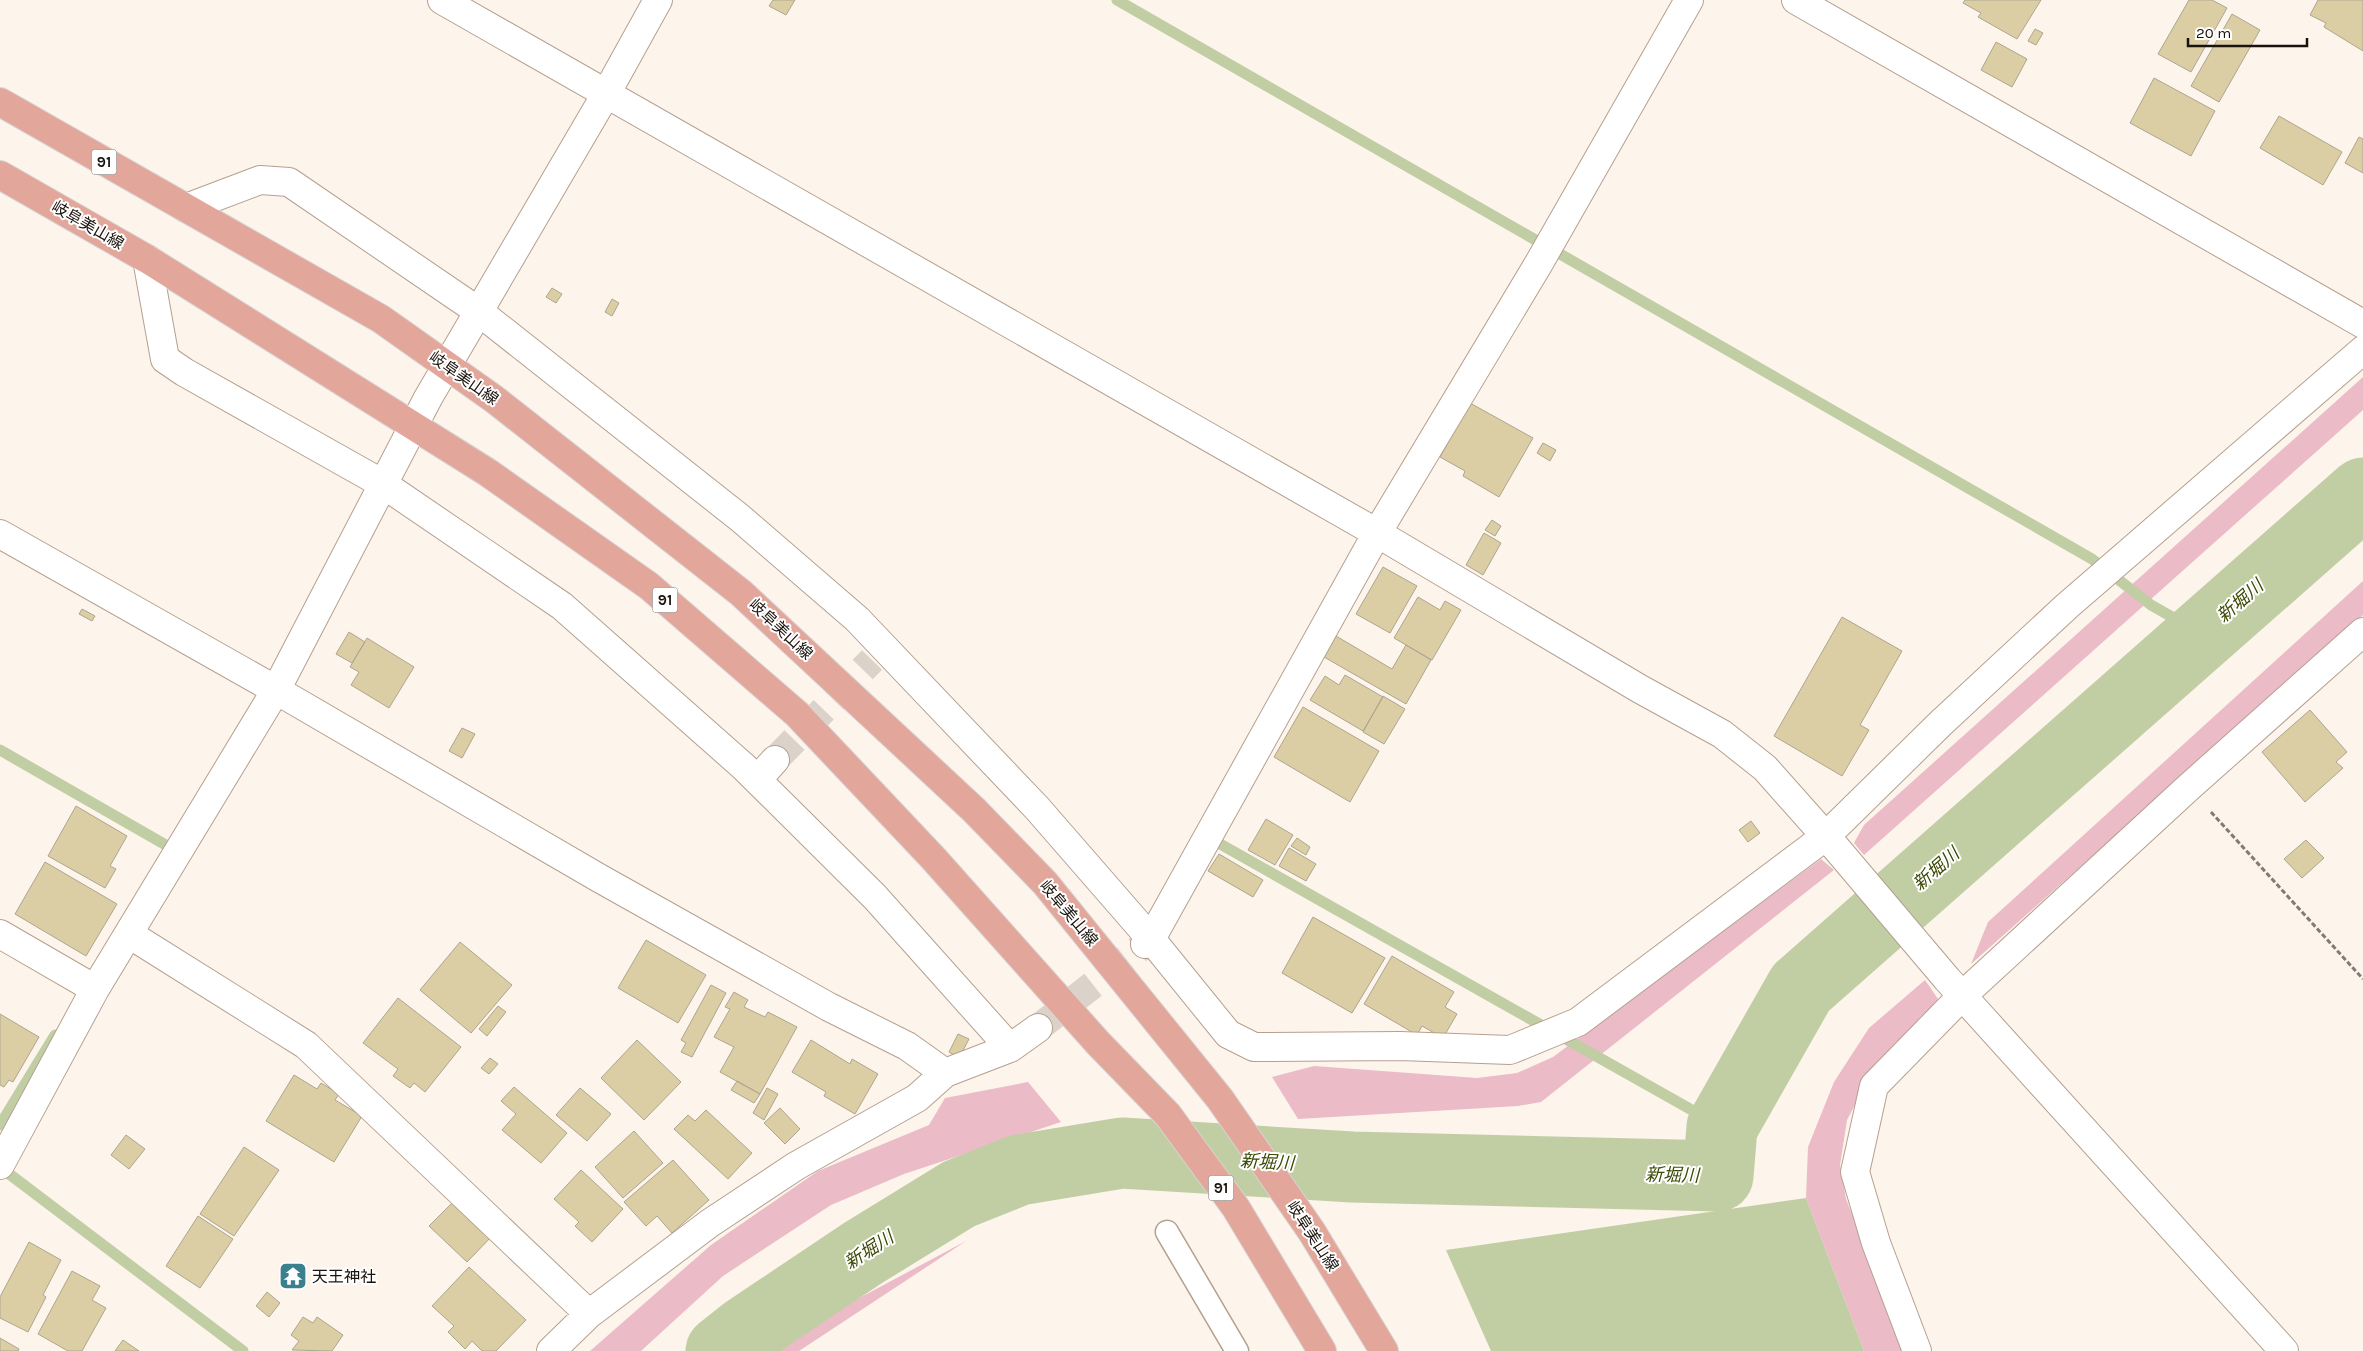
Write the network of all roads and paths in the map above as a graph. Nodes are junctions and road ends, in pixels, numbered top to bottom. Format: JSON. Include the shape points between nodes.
{"nodes":[{"id":1,"x":442,"y":0,"type":"edge"},
{"id":2,"x":658,"y":0,"type":"edge"},
{"id":3,"x":1689,"y":0,"type":"edge"},
{"id":4,"x":1796,"y":0,"type":"edge"},
{"id":5,"x":606,"y":94,"type":"junction"},
{"id":6,"x":0,"y":102,"type":"edge"},
{"id":7,"x":0,"y":175,"type":"edge"},
{"id":8,"x":186,"y":208,"type":"junction"},
{"id":9,"x":147,"y":259,"type":"junction"},
{"id":10,"x":478,"y":311,"type":"junction"},
{"id":11,"x":2363,"y":324,"type":"edge"},
{"id":12,"x":2363,"y":350,"type":"edge"},
{"id":13,"x":447,"y":366,"type":"junction"},
{"id":14,"x":413,"y":426,"type":"junction"},
{"id":15,"x":383,"y":484,"type":"junction"},
{"id":16,"x":1377,"y":533,"type":"junction"},
{"id":17,"x":0,"y":534,"type":"edge"},
{"id":18,"x":2363,"y":632,"type":"edge"},
{"id":19,"x":276,"y":690,"type":"junction"},
{"id":20,"x":775,"y":760,"type":"tunnel mouth"},
{"id":21,"x":757,"y":780,"type":"junction"},
{"id":22,"x":2189,"y":787,"type":"junction"},
{"id":23,"x":1831,"y":842,"type":"junction"},
{"id":24,"x":0,"y":934,"type":"edge"},
{"id":25,"x":129,"y":934,"type":"junction"},
{"id":26,"x":1148,"y":941,"type":"junction"},
{"id":27,"x":2363,"y":978,"type":"edge"},
{"id":28,"x":1955,"y":987,"type":"junction"},
{"id":29,"x":95,"y":989,"type":"junction"},
{"id":30,"x":1038,"y":1028,"type":"tunnel mouth"},
{"id":31,"x":1010,"y":1048,"type":"junction"},
{"id":32,"x":945,"y":1073,"type":"junction"},
{"id":33,"x":0,"y":1165,"type":"edge"},
{"id":34,"x":1167,"y":1232,"type":"dead end"},
{"id":35,"x":589,"y":1314,"type":"junction"},
{"id":36,"x":551,"y":1351,"type":"edge"},
{"id":37,"x":1236,"y":1351,"type":"edge"},
{"id":38,"x":1322,"y":1351,"type":"edge"},
{"id":39,"x":1384,"y":1351,"type":"edge"},
{"id":40,"x":1917,"y":1351,"type":"edge"},
{"id":41,"x":2284,"y":1351,"type":"edge"}],
"edges":[{"from":1,"to":5,"type":"street"},
{"from":2,"to":5,"type":"street"},
{"from":3,"to":16,"type":"street","via":[[1539,263]]},
{"from":4,"to":11,"type":"street"},
{"from":5,"to":10,"type":"street"},
{"from":5,"to":16,"type":"street"},
{"from":6,"to":8,"type":"main road","name":"岐阜美山線","number":"91"},
{"from":7,"to":9,"type":"main road","name":"岐阜美山線","number":"91"},
{"from":8,"to":10,"type":"street","via":[[260,180],[289,182]]},
{"from":8,"to":13,"type":"main road","name":"岐阜美山線","number":"91","via":[[381,319]]},
{"from":9,"to":14,"type":"main road","name":"岐阜美山線","number":"91"},
{"from":9,"to":15,"type":"street","via":[[165,359]]},
{"from":10,"to":13,"type":"street"},
{"from":10,"to":26,"type":"street","via":[[740,518],[856,619],[878,654],[1037,808]]},
{"from":12,"to":23,"type":"street","via":[[2067,606],[1941,723]]},
{"from":13,"to":14,"type":"street"},
{"from":13,"to":39,"type":"main road","name":"岐阜美山線","number":"91","via":[[494,399],[755,606],[974,810],[1045,884],[1220,1099],[1312,1232]]},
{"from":14,"to":15,"type":"street"},
{"from":14,"to":38,"type":"main road","name":"岐阜美山線","number":"91","via":[[487,472],[649,586],[797,714],[934,858],[1098,1043],[1168,1116],[1230,1200]]},
{"from":15,"to":19,"type":"street"},
{"from":15,"to":21,"type":"street","via":[[562,606]]},
{"from":16,"to":23,"type":"street","via":[[1722,734],[1765,768]]},
{"from":16,"to":26,"type":"street"},
{"from":17,"to":19,"type":"street"},
{"from":18,"to":22,"type":"street"},
{"from":19,"to":25,"type":"street"},
{"from":19,"to":32,"type":"street","via":[[599,878],[829,1007],[907,1046]]},
{"from":20,"to":21,"type":"street"},
{"from":21,"to":31,"type":"street","via":[[875,897]]},
{"from":22,"to":27,"type":"path"},
{"from":22,"to":28,"type":"street"},
{"from":23,"to":26,"type":"street","via":[[1578,1022],[1510,1050],[1400,1046],[1254,1047],[1228,1034]]},
{"from":23,"to":28,"type":"street"},
{"from":24,"to":29,"type":"street"},
{"from":25,"to":29,"type":"street"},
{"from":25,"to":35,"type":"street","via":[[306,1045]]},
{"from":28,"to":40,"type":"street","via":[[1874,1086],[1854,1172],[1876,1243]]},
{"from":28,"to":41,"type":"street"},
{"from":29,"to":33,"type":"street"},
{"from":30,"to":31,"type":"street"},
{"from":31,"to":32,"type":"street"},
{"from":32,"to":35,"type":"street","via":[[917,1098],[796,1166],[710,1223]]},
{"from":34,"to":37,"type":"lane"},
{"from":35,"to":36,"type":"street"}]}
